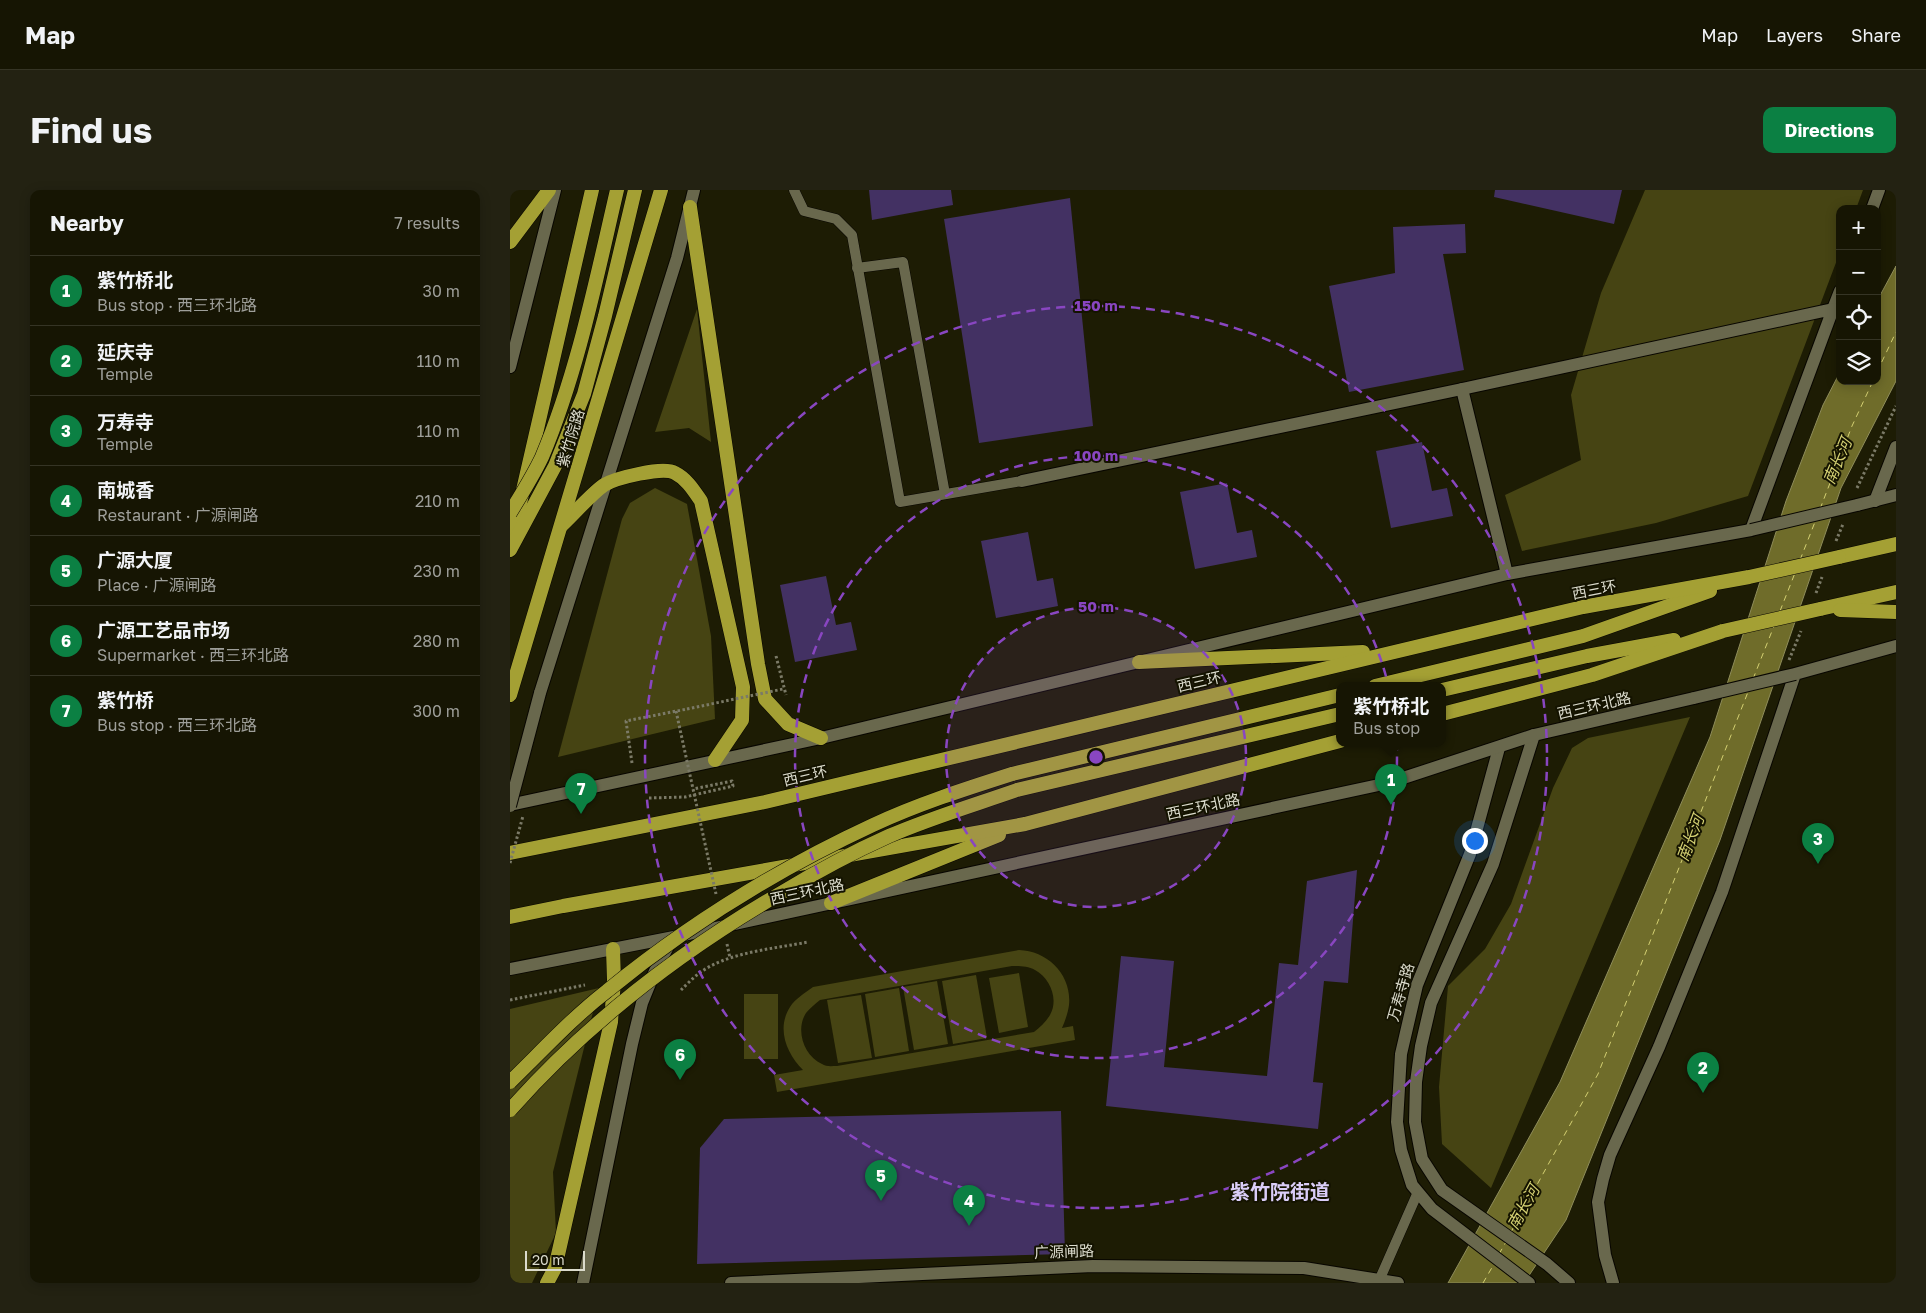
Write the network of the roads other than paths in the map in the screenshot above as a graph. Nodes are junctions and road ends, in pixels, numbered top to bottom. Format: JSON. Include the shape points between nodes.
{"nodes":[{"id":1,"x":549,"y":190,"type":"edge"},
{"id":2,"x":555,"y":190,"type":"edge"},
{"id":3,"x":592,"y":190,"type":"edge"},
{"id":4,"x":617,"y":190,"type":"edge"},
{"id":5,"x":634,"y":190,"type":"edge"},
{"id":6,"x":661,"y":190,"type":"edge"},
{"id":7,"x":694,"y":190,"type":"edge"},
{"id":8,"x":794,"y":190,"type":"edge"},
{"id":9,"x":1879,"y":190,"type":"edge"},
{"id":10,"x":1873,"y":205,"type":"edge"},
{"id":11,"x":690,"y":207,"type":"junction"},
{"id":12,"x":510,"y":242,"type":"edge"},
{"id":13,"x":857,"y":268,"type":"junction"},
{"id":14,"x":1838,"y":295,"type":"edge"},
{"id":15,"x":1833,"y":309,"type":"junction"},
{"id":16,"x":510,"y":367,"type":"edge"},
{"id":17,"x":1462,"y":389,"type":"junction"},
{"id":18,"x":1896,"y":446,"type":"edge"},
{"id":19,"x":1022,"y":481,"type":"joint"},
{"id":20,"x":605,"y":485,"type":"junction"},
{"id":21,"x":945,"y":494,"type":"junction"},
{"id":22,"x":1896,"y":495,"type":"edge"},
{"id":23,"x":1876,"y":501,"type":"junction"},
{"id":24,"x":510,"y":513,"type":"edge"},
{"id":25,"x":560,"y":526,"type":"junction"},
{"id":26,"x":1751,"y":530,"type":"junction"},
{"id":27,"x":1896,"y":544,"type":"edge"},
{"id":28,"x":510,"y":545,"type":"edge"},
{"id":29,"x":510,"y":550,"type":"edge"},
{"id":30,"x":1507,"y":574,"type":"junction"},
{"id":31,"x":1749,"y":577,"type":"junction"},
{"id":32,"x":1896,"y":592,"type":"edge"},
{"id":33,"x":1820,"y":609,"type":"junction"},
{"id":34,"x":1896,"y":612,"type":"edge"},
{"id":35,"x":1723,"y":631,"type":"junction"},
{"id":36,"x":1896,"y":646,"type":"edge"},
{"id":37,"x":1396,"y":650,"type":"junction"},
{"id":38,"x":1139,"y":662,"type":"junction"},
{"id":39,"x":1795,"y":674,"type":"junction"},
{"id":40,"x":1392,"y":682,"type":"edge"},
{"id":41,"x":1446,"y":689,"type":"edge"},
{"id":42,"x":511,"y":692,"type":"edge"},
{"id":43,"x":1336,"y":696,"type":"edge"},
{"id":44,"x":1446,"y":713,"type":"edge"},
{"id":45,"x":1336,"y":715,"type":"edge"},
{"id":46,"x":1534,"y":735,"type":"junction"},
{"id":47,"x":821,"y":738,"type":"junction"},
{"id":48,"x":1336,"y":742,"type":"edge"},
{"id":49,"x":1499,"y":748,"type":"junction"},
{"id":50,"x":715,"y":760,"type":"junction"},
{"id":51,"x":510,"y":805,"type":"edge"},
{"id":52,"x":1025,"y":824,"type":"junction"},
{"id":53,"x":510,"y":854,"type":"edge"},
{"id":54,"x":831,"y":903,"type":"junction"},
{"id":55,"x":510,"y":917,"type":"edge"},
{"id":56,"x":674,"y":937,"type":"junction"},
{"id":57,"x":613,"y":949,"type":"junction"},
{"id":58,"x":510,"y":969,"type":"edge"},
{"id":59,"x":510,"y":1082,"type":"edge"},
{"id":60,"x":510,"y":1110,"type":"edge"},
{"id":61,"x":1418,"y":1192,"type":"junction"},
{"id":62,"x":1378,"y":1281,"type":"edge"},
{"id":63,"x":547,"y":1283,"type":"edge"},
{"id":64,"x":583,"y":1283,"type":"edge"},
{"id":65,"x":731,"y":1283,"type":"edge"},
{"id":66,"x":1398,"y":1283,"type":"edge"},
{"id":67,"x":1529,"y":1283,"type":"edge"},
{"id":68,"x":1570,"y":1283,"type":"edge"},
{"id":69,"x":1613,"y":1283,"type":"edge"}],
"edges":[{"from":1,"to":12,"type":"highway"},
{"from":2,"to":16,"type":"street"},
{"from":3,"to":28,"type":"highway"},
{"from":4,"to":24,"type":"highway","bridge":true,"via":[[588,317],[567,389],[541,458]]},
{"from":5,"to":29,"type":"highway","via":[[584,394],[555,466]]},
{"from":6,"to":25,"type":"highway","name":"紫竹院路"},
{"from":7,"to":11,"type":"street"},
{"from":8,"to":13,"type":"lane","via":[[804,211],[836,219],[852,235]]},
{"from":9,"to":10,"type":"street"},
{"from":11,"to":20,"type":"street"},
{"from":11,"to":47,"type":"highway","via":[[758,664],[766,699],[788,724]]},
{"from":13,"to":21,"type":"lane","via":[[903,262]]},
{"from":13,"to":21,"type":"lane","via":[[900,502]]},
{"from":14,"to":15,"type":"street"},
{"from":15,"to":17,"type":"street"},
{"from":15,"to":26,"type":"street"},
{"from":17,"to":19,"type":"street"},
{"from":17,"to":30,"type":"street"},
{"from":18,"to":23,"type":"street"},
{"from":19,"to":21,"type":"lane"},
{"from":20,"to":25,"type":"highway"},
{"from":20,"to":50,"type":"highway","via":[[654,471],[674,472],[690,484],[701,501],[743,687],[742,720]]},
{"from":20,"to":51,"type":"street","bridge":true,"via":[[540,693]]},
{"from":22,"to":23,"type":"street"},
{"from":23,"to":26,"type":"street","bridge":true},
{"from":25,"to":42,"type":"highway","name":"紫竹院路"},
{"from":26,"to":30,"type":"street"},
{"from":27,"to":31,"type":"highway","name":"西三环","bridge":true},
{"from":30,"to":38,"type":"street"},
{"from":31,"to":37,"type":"highway","name":"西三环","via":[[1583,607]]},
{"from":31,"to":40,"type":"highway","via":[[1583,636]]},
{"from":32,"to":33,"type":"highway"},
{"from":33,"to":34,"type":"highway"},
{"from":33,"to":35,"type":"highway","bridge":true},
{"from":35,"to":41,"type":"highway","via":[[1587,656]]},
{"from":35,"to":44,"type":"highway","via":[[1592,675]]},
{"from":36,"to":39,"type":"street","name":"西三环北路"},
{"from":37,"to":38,"type":"highway"},
{"from":37,"to":53,"type":"highway","name":"西三环","via":[[765,802]]},
{"from":38,"to":47,"type":"street"},
{"from":39,"to":46,"type":"street","name":"西三环北路","bridge":true},
{"from":39,"to":69,"type":"street","via":[[1722,892],[1603,1178],[1598,1202]]},
{"from":43,"to":59,"type":"highway","bridge":true,"via":[[1012,774],[942,797],[874,825],[760,884],[660,949],[605,992]]},
{"from":45,"to":60,"type":"highway","bridge":true,"via":[[1017,790],[889,836],[828,865],[733,920],[672,962],[578,1040]]},
{"from":46,"to":49,"type":"street","name":"西三环北路"},
{"from":46,"to":68,"type":"street","via":[[1493,864],[1431,1003],[1416,1082],[1415,1122],[1422,1159],[1442,1190]]},
{"from":47,"to":50,"type":"street"},
{"from":48,"to":52,"type":"highway"},
{"from":49,"to":54,"type":"street","name":"西三环北路","via":[[1388,783]]},
{"from":49,"to":61,"type":"street","name":"万寿寺路","via":[[1470,854],[1417,986],[1401,1054],[1397,1122],[1400,1150],[1412,1185]]},
{"from":50,"to":51,"type":"street"},
{"from":52,"to":54,"type":"highway"},
{"from":52,"to":55,"type":"highway"},
{"from":54,"to":56,"type":"street","name":"西三环北路"},
{"from":56,"to":57,"type":"street","name":"西三环北路"},
{"from":56,"to":64,"type":"street","via":[[642,1003]]},
{"from":57,"to":58,"type":"street","name":"西三环北路"},
{"from":57,"to":63,"type":"highway","via":[[611,1022],[555,1268]]},
{"from":61,"to":62,"type":"lane"},
{"from":61,"to":67,"type":"street","name":"万寿寺路","via":[[1432,1209]]},
{"from":62,"to":65,"type":"street","name":"广源闸路","via":[[1304,1268],[1093,1266]]},
{"from":62,"to":66,"type":"street","name":"广源闸路"}]}
